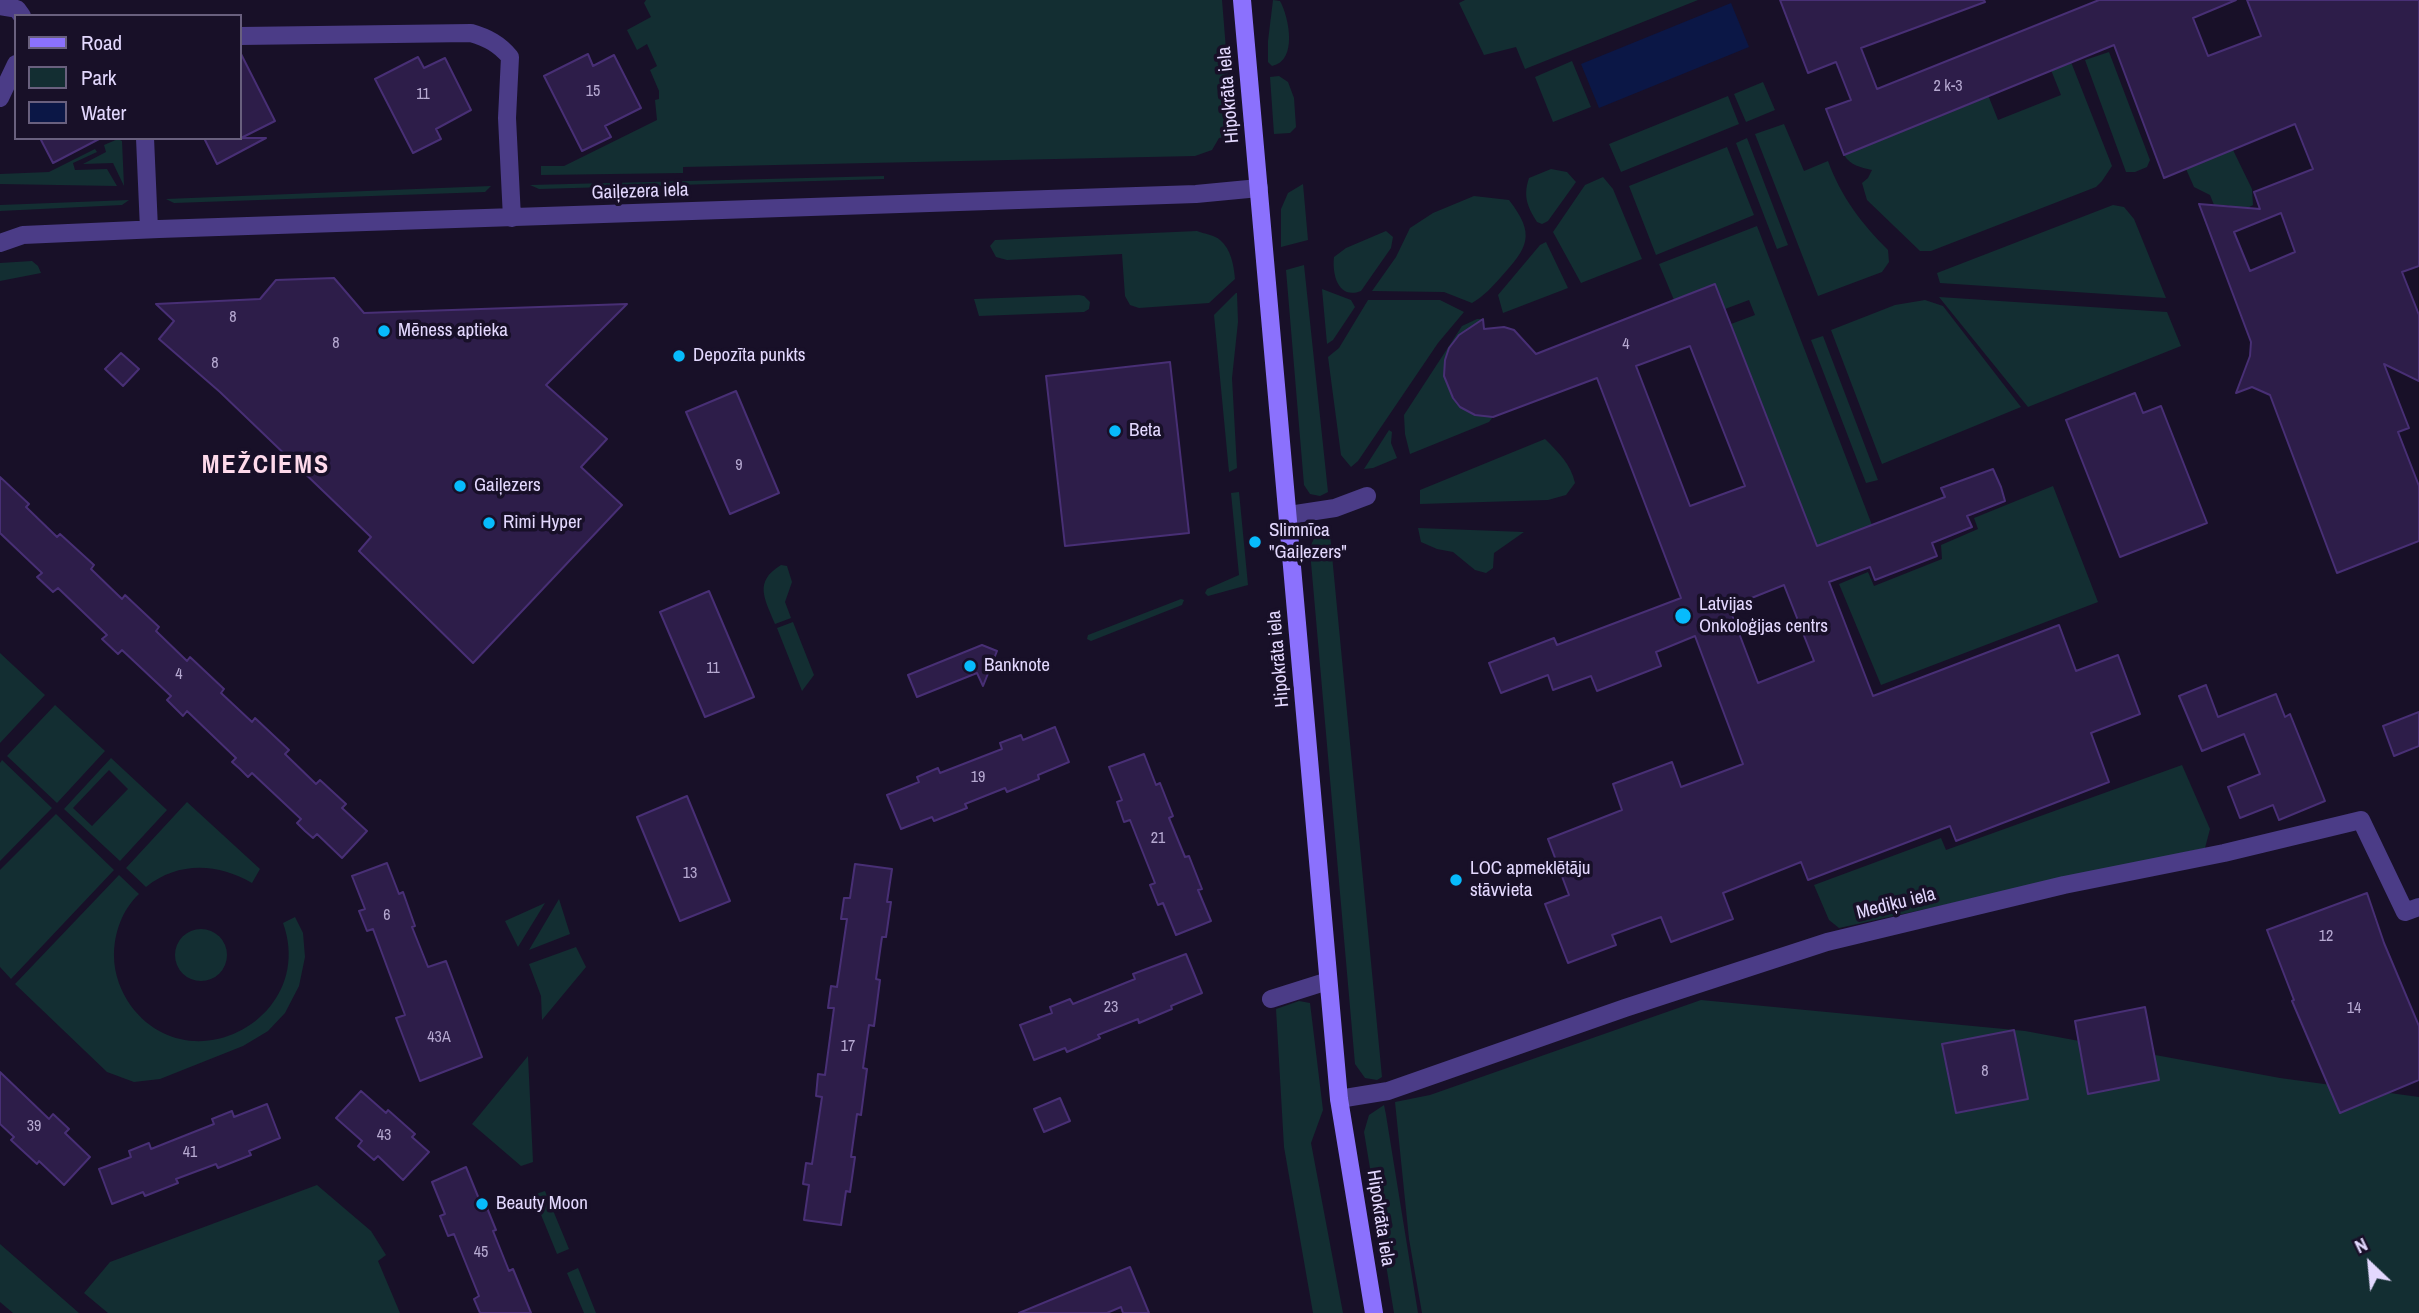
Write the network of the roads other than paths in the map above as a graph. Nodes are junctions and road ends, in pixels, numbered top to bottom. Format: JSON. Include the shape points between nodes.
{"nodes":[{"id":1,"x":1242,"y":0,"type":"edge"},
{"id":2,"x":0,"y":6,"type":"edge"},
{"id":3,"x":21,"y":14,"type":"edge"},
{"id":4,"x":242,"y":36,"type":"edge"},
{"id":5,"x":14,"y":68,"type":"edge"},
{"id":6,"x":0,"y":98,"type":"edge"},
{"id":7,"x":145,"y":140,"type":"edge"},
{"id":8,"x":1259,"y":188,"type":"junction"},
{"id":9,"x":512,"y":218,"type":"junction"},
{"id":10,"x":0,"y":229,"type":"edge"},
{"id":11,"x":149,"y":229,"type":"junction"},
{"id":12,"x":23,"y":235,"type":"junction"},
{"id":13,"x":0,"y":243,"type":"edge"},
{"id":14,"x":1367,"y":496,"type":"dead end"},
{"id":15,"x":1289,"y":515,"type":"junction"},
{"id":16,"x":2419,"y":907,"type":"edge"},
{"id":17,"x":1328,"y":981,"type":"junction"},
{"id":18,"x":1271,"y":999,"type":"dead end"},
{"id":19,"x":1339,"y":1099,"type":"junction"},
{"id":20,"x":1374,"y":1313,"type":"edge"}],
"edges":[{"from":1,"to":8,"type":"street","name":"Hipokrāta iela"},
{"from":2,"to":3,"type":"street"},
{"from":4,"to":9,"type":"street","via":[[471,33],[501,46],[510,57],[507,118]]},
{"from":5,"to":6,"type":"street"},
{"from":7,"to":11,"type":"street"},
{"from":8,"to":9,"type":"street","name":"Gaiļezera iela"},
{"from":8,"to":15,"type":"street","name":"Hipokrāta iela"},
{"from":9,"to":11,"type":"street","name":"Gaiļezera iela"},
{"from":10,"to":12,"type":"street","name":"Gaiļezera iela"},
{"from":11,"to":12,"type":"street","name":"Gaiļezera iela"},
{"from":12,"to":13,"type":"street","name":"Gaiļezera iela"},
{"from":14,"to":15,"type":"street","via":[[1335,508]]},
{"from":15,"to":17,"type":"street","name":"Hipokrāta iela"},
{"from":16,"to":19,"type":"street","name":"Mediķu iela","via":[[2405,912],[2361,820],[1827,942],[1388,1091]]},
{"from":17,"to":18,"type":"street"},
{"from":17,"to":19,"type":"street","name":"Hipokrāta iela"},
{"from":19,"to":20,"type":"street","name":"Hipokrāta iela"}]}
